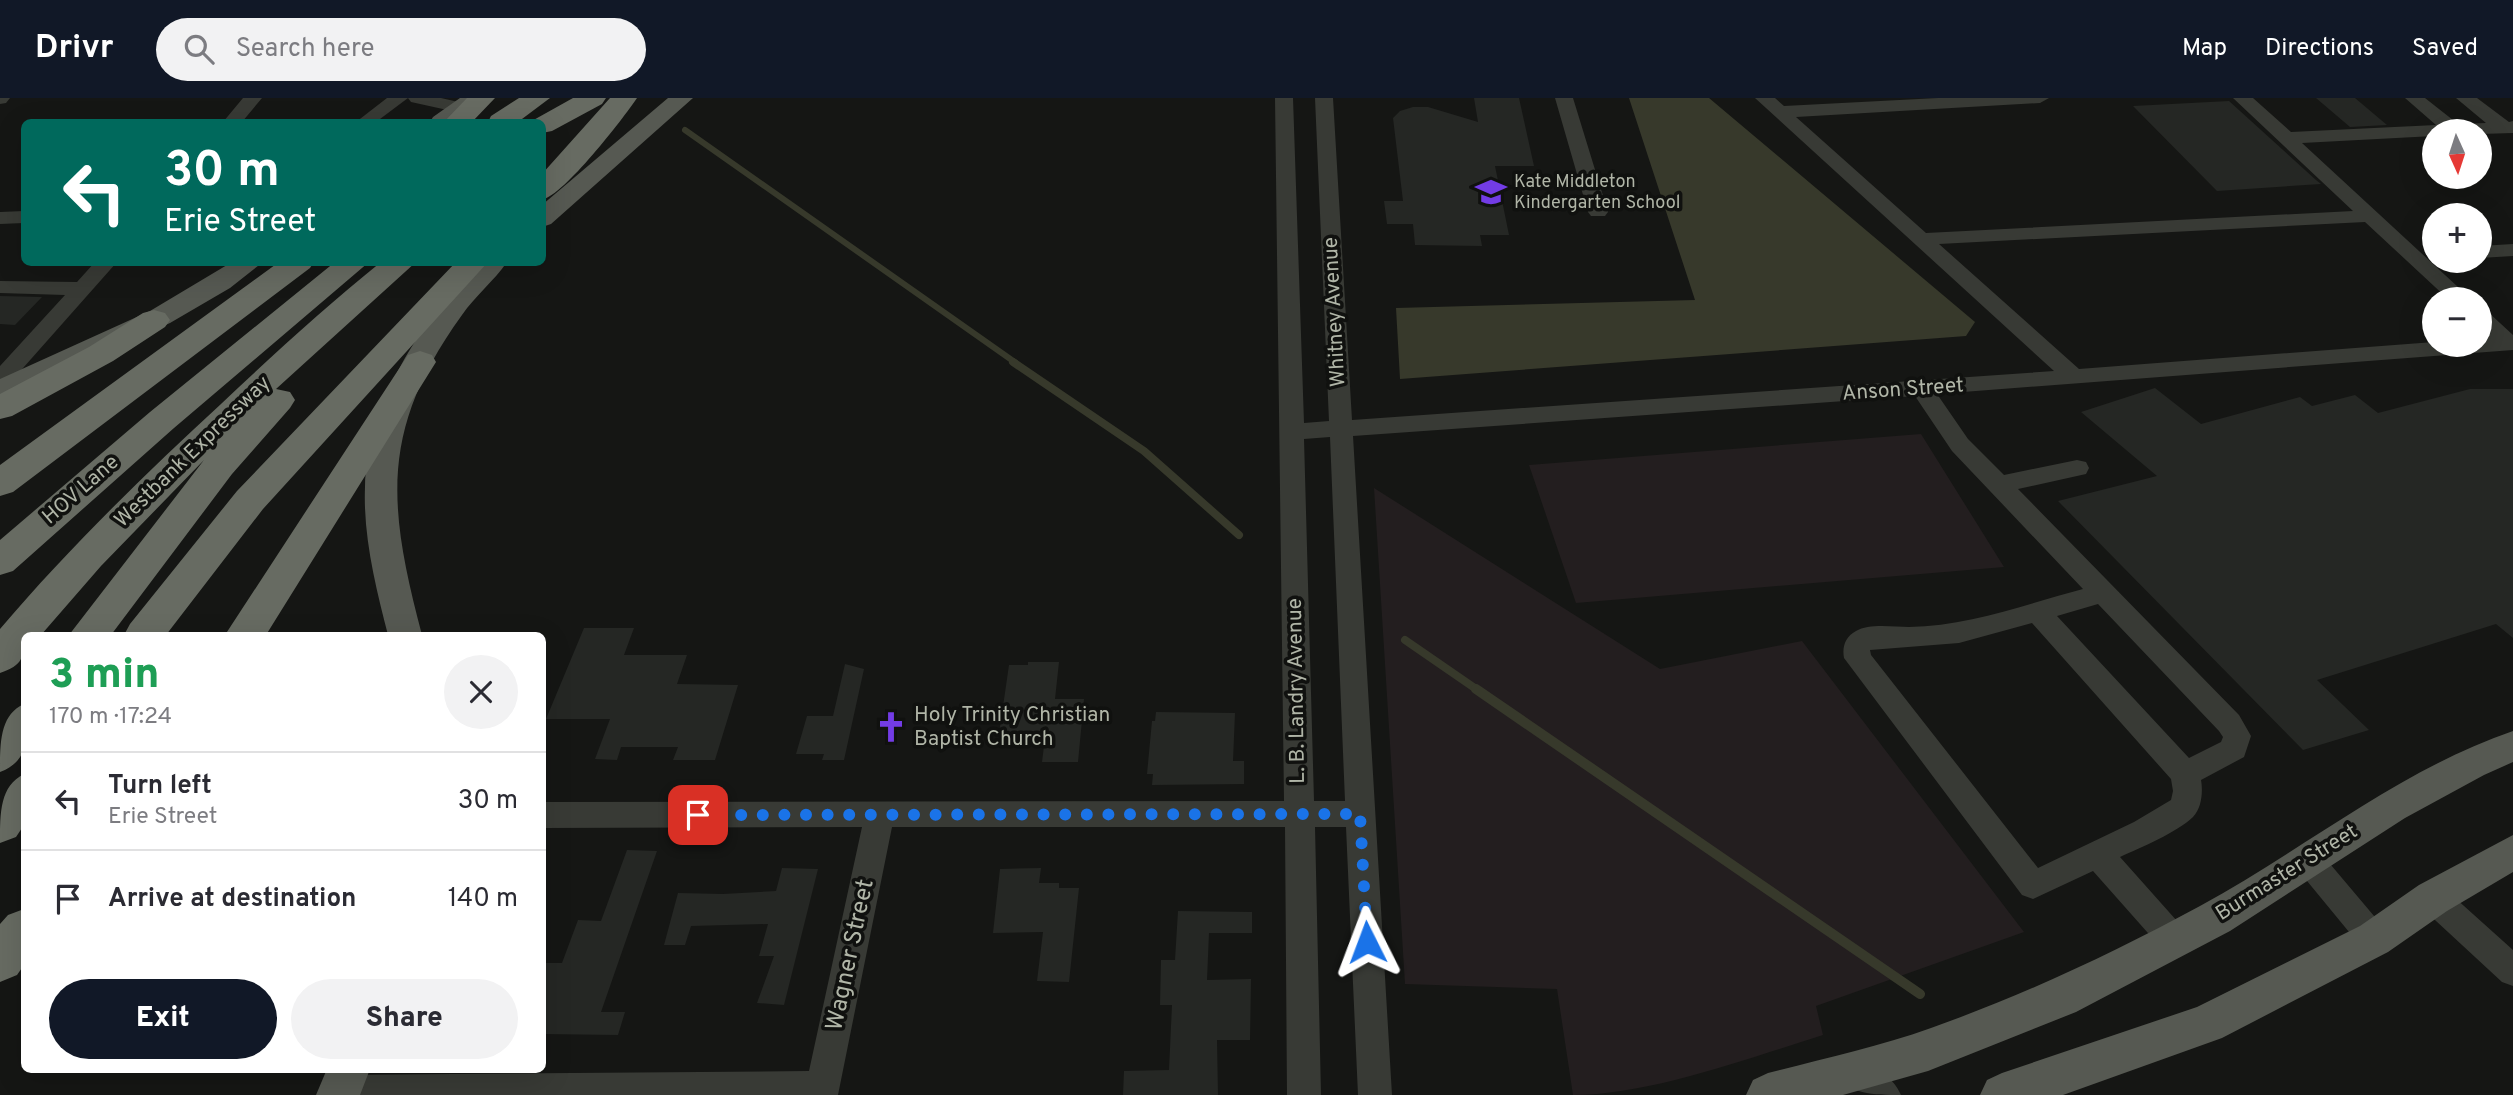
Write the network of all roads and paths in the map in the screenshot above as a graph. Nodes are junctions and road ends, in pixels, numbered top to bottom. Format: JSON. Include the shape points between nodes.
{"nodes":[{"id":1,"x":253,"y":98,"type":"edge"},
{"id":2,"x":399,"y":98,"type":"edge"},
{"id":3,"x":417,"y":98,"type":"edge"},
{"id":4,"x":537,"y":98,"type":"edge"},
{"id":5,"x":566,"y":98,"type":"edge"},
{"id":6,"x":593,"y":98,"type":"edge"},
{"id":7,"x":612,"y":98,"type":"edge"},
{"id":8,"x":624,"y":98,"type":"edge"},
{"id":9,"x":682,"y":98,"type":"edge"},
{"id":10,"x":1284,"y":98,"type":"edge"},
{"id":11,"x":1324,"y":98,"type":"edge"},
{"id":12,"x":1564,"y":98,"type":"edge"},
{"id":13,"x":2040,"y":98,"type":"edge"},
{"id":14,"x":2242,"y":98,"type":"edge"},
{"id":15,"x":2414,"y":98,"type":"edge"},
{"id":16,"x":2465,"y":98,"type":"edge"},
{"id":17,"x":1772,"y":105,"type":"edge"},
{"id":18,"x":468,"y":107,"type":"edge"},
{"id":19,"x":2513,"y":108,"type":"edge"},
{"id":20,"x":2480,"y":110,"type":"junction"},
{"id":21,"x":235,"y":119,"type":"edge"},
{"id":22,"x":369,"y":119,"type":"edge"},
{"id":23,"x":446,"y":119,"type":"edge"},
{"id":24,"x":506,"y":119,"type":"edge"},
{"id":25,"x":546,"y":119,"type":"edge"},
{"id":26,"x":2440,"y":119,"type":"edge"},
{"id":27,"x":546,"y":122,"type":"edge"},
{"id":28,"x":2509,"y":127,"type":"edge"},
{"id":29,"x":2422,"y":132,"type":"edge"},
{"id":30,"x":2286,"y":138,"type":"junction"},
{"id":31,"x":546,"y":149,"type":"edge"},
{"id":32,"x":546,"y":187,"type":"edge"},
{"id":33,"x":1598,"y":212,"type":"dead end"},
{"id":34,"x":546,"y":216,"type":"edge"},
{"id":35,"x":2370,"y":216,"type":"junction"},
{"id":36,"x":21,"y":217,"type":"edge"},
{"id":37,"x":0,"y":218,"type":"edge"},
{"id":38,"x":1920,"y":239,"type":"junction"},
{"id":39,"x":2513,"y":250,"type":"edge"},
{"id":40,"x":2492,"y":252,"type":"edge"},
{"id":41,"x":2422,"y":255,"type":"edge"},
{"id":42,"x":103,"y":266,"type":"edge"},
{"id":43,"x":244,"y":266,"type":"edge"},
{"id":44,"x":265,"y":266,"type":"edge"},
{"id":45,"x":294,"y":266,"type":"edge"},
{"id":46,"x":349,"y":266,"type":"edge"},
{"id":47,"x":396,"y":266,"type":"edge"},
{"id":48,"x":412,"y":266,"type":"edge"},
{"id":49,"x":470,"y":266,"type":"edge"},
{"id":50,"x":490,"y":266,"type":"edge"},
{"id":51,"x":2438,"y":273,"type":"edge"},
{"id":52,"x":0,"y":287,"type":"edge"},
{"id":53,"x":2450,"y":287,"type":"edge"},
{"id":54,"x":83,"y":289,"type":"junction"},
{"id":55,"x":155,"y":320,"type":"junction"},
{"id":56,"x":2492,"y":327,"type":"edge"},
{"id":57,"x":2511,"y":343,"type":"edge"},
{"id":58,"x":420,"y":362,"type":"junction"},
{"id":59,"x":2074,"y":377,"type":"junction"},
{"id":60,"x":0,"y":380,"type":"edge"},
{"id":61,"x":1922,"y":388,"type":"junction"},
{"id":62,"x":0,"y":390,"type":"edge"},
{"id":63,"x":0,"y":408,"type":"edge"},
{"id":64,"x":1340,"y":430,"type":"junction"},
{"id":65,"x":1292,"y":432,"type":"junction"},
{"id":66,"x":2077,"y":468,"type":"dead end"},
{"id":67,"x":1,"y":482,"type":"edge"},
{"id":68,"x":1999,"y":485,"type":"junction"},
{"id":69,"x":0,"y":561,"type":"edge"},
{"id":70,"x":2103,"y":593,"type":"junction"},
{"id":71,"x":2037,"y":611,"type":"junction"},
{"id":72,"x":22,"y":632,"type":"edge"},
{"id":73,"x":91,"y":632,"type":"edge"},
{"id":74,"x":146,"y":632,"type":"edge"},
{"id":75,"x":247,"y":632,"type":"edge"},
{"id":76,"x":404,"y":632,"type":"edge"},
{"id":77,"x":21,"y":633,"type":"edge"},
{"id":78,"x":0,"y":657,"type":"edge"},
{"id":79,"x":21,"y":725,"type":"edge"},
{"id":80,"x":2513,"y":746,"type":"edge"},
{"id":81,"x":0,"y":754,"type":"edge"},
{"id":82,"x":2185,"y":774,"type":"junction"},
{"id":83,"x":21,"y":796,"type":"edge"},
{"id":84,"x":1360,"y":814,"type":"junction"},
{"id":85,"x":546,"y":815,"type":"edge"},
{"id":86,"x":880,"y":815,"type":"junction"},
{"id":87,"x":1298,"y":816,"type":"junction"},
{"id":88,"x":0,"y":824,"type":"edge"},
{"id":89,"x":2098,"y":854,"type":"junction"},
{"id":90,"x":2509,"y":860,"type":"edge"},
{"id":91,"x":2309,"y":861,"type":"junction"},
{"id":92,"x":2433,"y":898,"type":"junction"},
{"id":93,"x":21,"y":934,"type":"edge"},
{"id":94,"x":2374,"y":939,"type":"junction"},
{"id":95,"x":2174,"y":940,"type":"junction"},
{"id":96,"x":0,"y":960,"type":"edge"},
{"id":97,"x":2513,"y":971,"type":"edge"},
{"id":98,"x":1868,"y":1083,"type":"edge"},
{"id":99,"x":342,"y":1085,"type":"edge"},
{"id":100,"x":822,"y":1091,"type":"edge"},
{"id":101,"x":521,"y":1092,"type":"edge"},
{"id":102,"x":682,"y":1092,"type":"edge"},
{"id":103,"x":438,"y":1093,"type":"edge"},
{"id":104,"x":1304,"y":1095,"type":"edge"},
{"id":105,"x":1375,"y":1095,"type":"edge"},
{"id":106,"x":1768,"y":1095,"type":"edge"},
{"id":107,"x":2002,"y":1095,"type":"edge"}],
"edges":[{"from":1,"to":21,"type":"street"},
{"from":2,"to":22,"type":"street"},
{"from":3,"to":18,"type":"street"},
{"from":4,"to":24,"type":"highway"},
{"from":5,"to":25,"type":"highway"},
{"from":6,"to":27,"type":"highway"},
{"from":7,"to":31,"type":"highway"},
{"from":8,"to":32,"type":"highway"},
{"from":9,"to":34,"type":"main road"},
{"from":10,"to":65,"type":"street"},
{"from":11,"to":64,"type":"street","name":"Whitney Avenue"},
{"from":12,"to":33,"type":"street"},
{"from":13,"to":17,"type":"street"},
{"from":14,"to":30,"type":"street"},
{"from":15,"to":26,"type":"street"},
{"from":16,"to":20,"type":"street"},
{"from":17,"to":38,"type":"street"},
{"from":18,"to":23,"type":"main road"},
{"from":19,"to":20,"type":"street"},
{"from":20,"to":28,"type":"street"},
{"from":29,"to":30,"type":"street"},
{"from":30,"to":35,"type":"street"},
{"from":35,"to":38,"type":"street"},
{"from":35,"to":41,"type":"street"},
{"from":36,"to":37,"type":"street"},
{"from":38,"to":59,"type":"street"},
{"from":39,"to":40,"type":"street"},
{"from":42,"to":54,"type":"street"},
{"from":43,"to":55,"type":"main road"},
{"from":44,"to":67,"type":"highway","via":[[52,427]]},
{"from":45,"to":67,"type":"highway"},
{"from":46,"to":69,"type":"highway","name":"HOV Lane"},
{"from":47,"to":72,"type":"highway","name":"Westbank Expressway","via":[[192,450]]},
{"from":48,"to":73,"type":"highway","via":[[301,375],[219,465]]},
{"from":49,"to":74,"type":"highway","via":[[250,500]]},
{"from":50,"to":58,"type":"main road","via":[[461,299]]},
{"from":51,"to":53,"type":"street"},
{"from":52,"to":54,"type":"street"},
{"from":54,"to":60,"type":"street"},
{"from":55,"to":62,"type":"main road"},
{"from":55,"to":63,"type":"highway"},
{"from":56,"to":57,"type":"street"},
{"from":57,"to":59,"type":"street","name":"Anson Street"},
{"from":58,"to":75,"type":"highway"},
{"from":58,"to":76,"type":"main road","via":[[391,425],[380,488],[391,577]]},
{"from":59,"to":61,"type":"street","name":"Anson Street"},
{"from":61,"to":64,"type":"street","name":"Anson Street"},
{"from":61,"to":68,"type":"street","via":[[1960,445]]},
{"from":64,"to":65,"type":"street","name":"Anson Street"},
{"from":64,"to":84,"type":"street","name":"Whitney Avenue"},
{"from":65,"to":87,"type":"street","name":"L. B. Landry Avenue"},
{"from":66,"to":68,"type":"street"},
{"from":68,"to":70,"type":"street"},
{"from":70,"to":71,"type":"street"},
{"from":70,"to":82,"type":"street","via":[[2237,736],[2234,749]]},
{"from":71,"to":82,"type":"street"},
{"from":71,"to":89,"type":"street","via":[[1959,633],[1865,638],[1856,647],[1858,658],[2034,885]]},
{"from":77,"to":78,"type":"highway","name":"Westbank Expressway"},
{"from":79,"to":81,"type":"highway"},
{"from":80,"to":91,"type":"main road","name":"Burmaster Street","via":[[2392,807]]},
{"from":82,"to":89,"type":"street","via":[[2188,791],[2184,807]]},
{"from":83,"to":88,"type":"highway"},
{"from":84,"to":87,"type":"street"},
{"from":84,"to":105,"type":"street"},
{"from":85,"to":86,"type":"street"},
{"from":86,"to":87,"type":"street"},
{"from":86,"to":100,"type":"street","name":"Wagner Street"},
{"from":87,"to":104,"type":"street","name":"L. B. Landry Avenue"},
{"from":89,"to":95,"type":"street"},
{"from":90,"to":92,"type":"main road"},
{"from":91,"to":94,"type":"street"},
{"from":91,"to":95,"type":"main road","name":"Burmaster Street"},
{"from":92,"to":94,"type":"main road"},
{"from":92,"to":97,"type":"street"},
{"from":93,"to":96,"type":"highway"},
{"from":94,"to":107,"type":"main road","via":[[2207,1024]]},
{"from":95,"to":98,"type":"main road","name":"Burmaster Street","via":[[2061,998],[1928,1050]]},
{"from":98,"to":106,"type":"main road","name":"Burmaster Street"},
{"from":99,"to":103,"type":"lane"},
{"from":100,"to":102,"type":"lane"},
{"from":101,"to":102,"type":"lane"},
{"from":101,"to":103,"type":"lane"}]}
